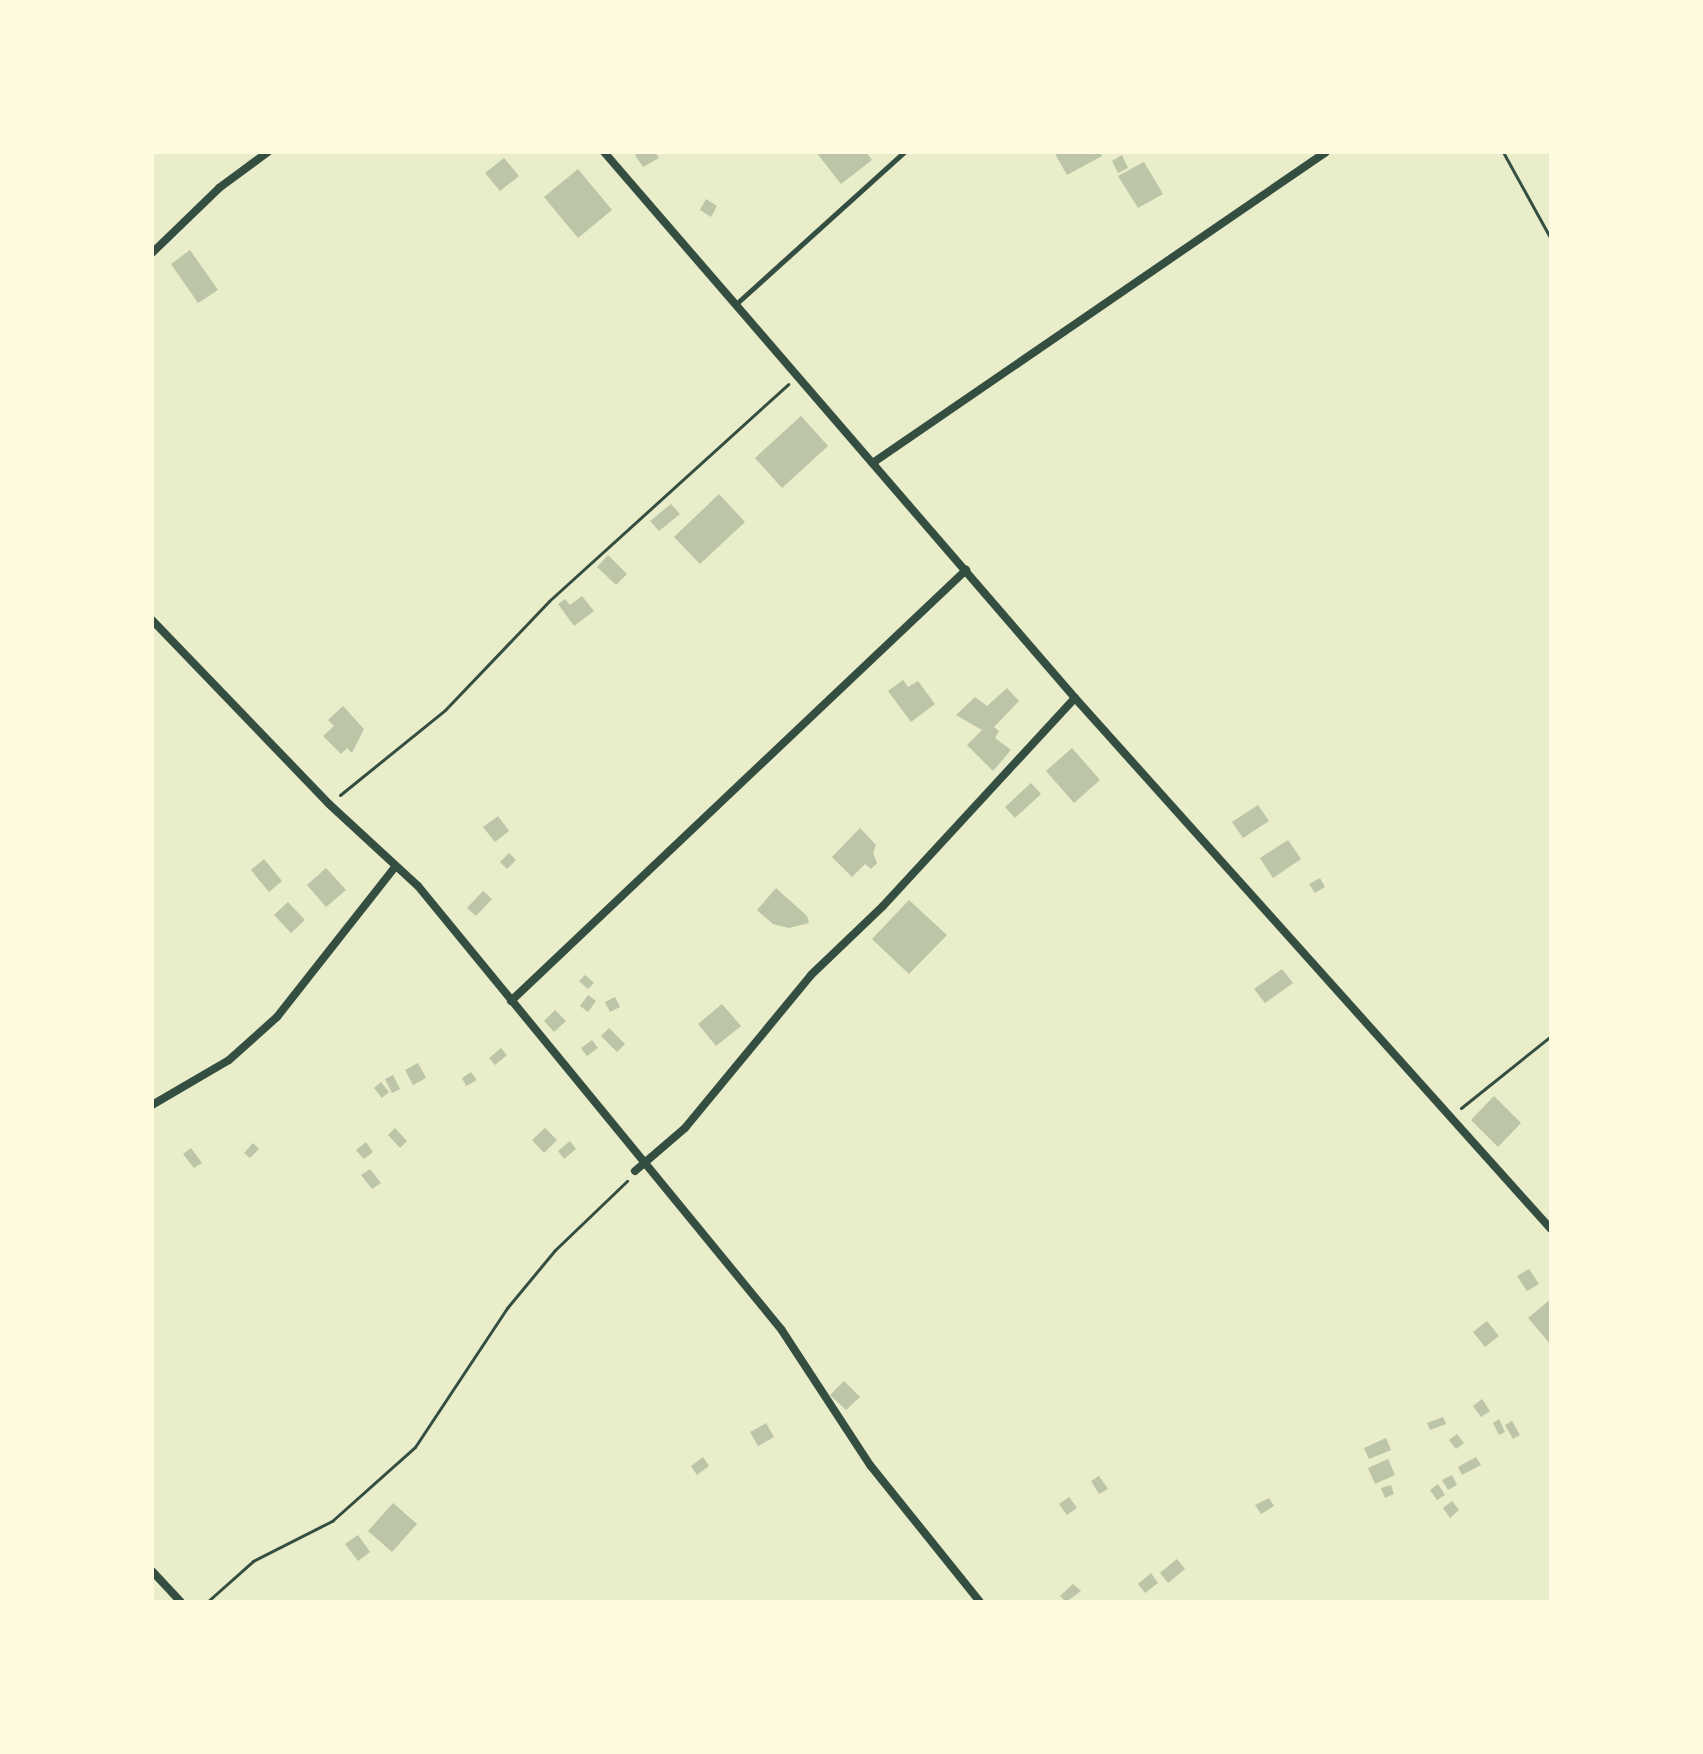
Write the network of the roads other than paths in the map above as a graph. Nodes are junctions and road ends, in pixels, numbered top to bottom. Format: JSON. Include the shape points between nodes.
{"nodes":[{"id":1,"x":268,"y":152,"type":"edge"},
{"id":2,"x":604,"y":152,"type":"edge"},
{"id":3,"x":904,"y":152,"type":"edge"},
{"id":4,"x":1326,"y":152,"type":"edge"},
{"id":5,"x":152,"y":253,"type":"edge"},
{"id":6,"x":737,"y":303,"type":"junction"},
{"id":7,"x":874,"y":462,"type":"junction"},
{"id":8,"x":966,"y":570,"type":"junction"},
{"id":9,"x":152,"y":620,"type":"edge"},
{"id":10,"x":1075,"y":698,"type":"junction"},
{"id":11,"x":395,"y":867,"type":"junction"},
{"id":12,"x":511,"y":1001,"type":"junction"},
{"id":13,"x":152,"y":1105,"type":"edge"},
{"id":14,"x":644,"y":1165,"type":"junction"},
{"id":15,"x":635,"y":1171,"type":"road end"},
{"id":16,"x":1551,"y":1229,"type":"edge"},
{"id":17,"x":152,"y":1571,"type":"edge"},
{"id":18,"x":181,"y":1602,"type":"edge"},
{"id":19,"x":980,"y":1602,"type":"edge"}],
"edges":[{"from":1,"to":5,"type":"street","via":[[219,188]]},
{"from":2,"to":6,"type":"street"},
{"from":3,"to":6,"type":"lane"},
{"from":4,"to":7,"type":"street"},
{"from":6,"to":7,"type":"street"},
{"from":7,"to":8,"type":"street"},
{"from":8,"to":10,"type":"street"},
{"from":8,"to":12,"type":"street"},
{"from":9,"to":11,"type":"street"},
{"from":10,"to":14,"type":"street","via":[[883,906],[811,975],[714,1098]]},
{"from":10,"to":16,"type":"street"},
{"from":11,"to":12,"type":"street","via":[[418,886]]},
{"from":11,"to":13,"type":"street","via":[[277,1017],[229,1060]]},
{"from":12,"to":14,"type":"street"},
{"from":14,"to":15,"type":"street"},
{"from":14,"to":19,"type":"street","via":[[781,1329],[870,1465]]},
{"from":17,"to":18,"type":"street"}]}
